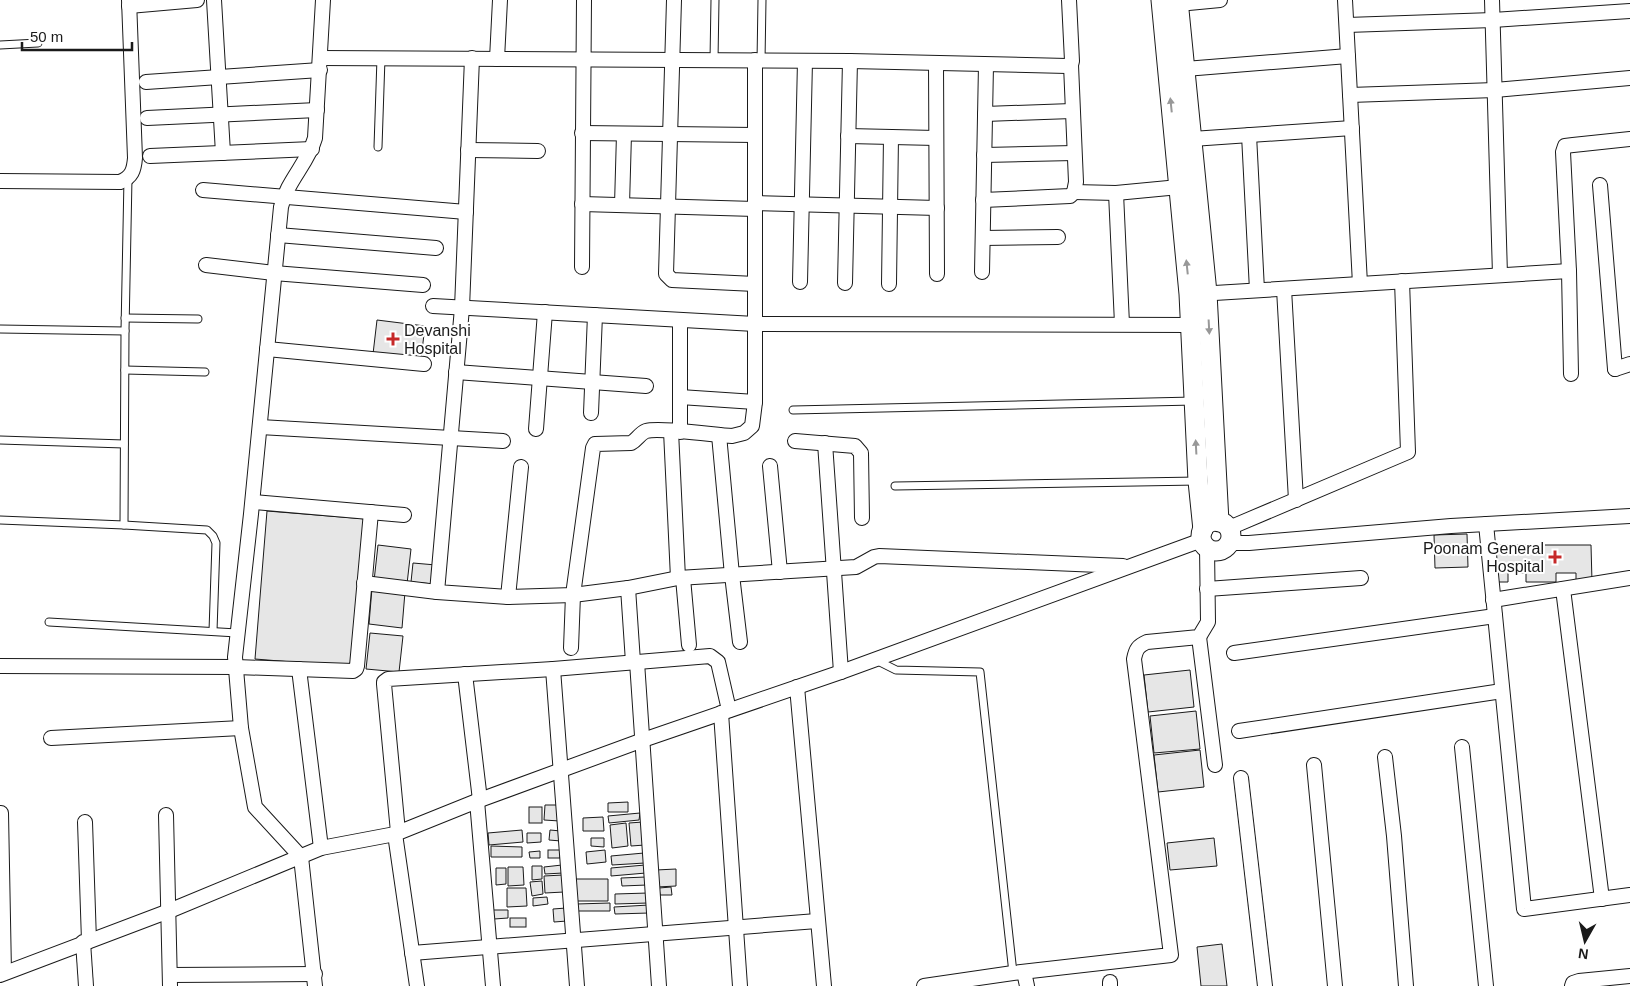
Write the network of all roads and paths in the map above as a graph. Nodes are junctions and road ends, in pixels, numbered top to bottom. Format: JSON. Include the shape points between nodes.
{"nodes":[{"id":1,"x":197,"y":0,"type":"edge"},
{"id":2,"x":214,"y":0,"type":"edge"},
{"id":3,"x":324,"y":0,"type":"edge"},
{"id":4,"x":500,"y":0,"type":"edge"},
{"id":5,"x":584,"y":0,"type":"edge"},
{"id":6,"x":674,"y":0,"type":"edge"},
{"id":7,"x":715,"y":0,"type":"edge"},
{"id":8,"x":762,"y":0,"type":"edge"},
{"id":9,"x":1069,"y":0,"type":"edge"},
{"id":10,"x":1220,"y":0,"type":"edge"},
{"id":11,"x":1345,"y":0,"type":"edge"},
{"id":12,"x":1492,"y":0,"type":"edge"},
{"id":13,"x":1172,"y":1,"type":"edge"},
{"id":14,"x":129,"y":3,"type":"edge"},
{"id":15,"x":1630,"y":12,"type":"edge"},
{"id":16,"x":1493,"y":20,"type":"junction"},
{"id":17,"x":1347,"y":25,"type":"junction"},
{"id":18,"x":38,"y":43,"type":"dead end"},
{"id":19,"x":0,"y":45,"type":"edge"},
{"id":20,"x":1348,"y":56,"type":"junction"},
{"id":21,"x":381,"y":58,"type":"junction"},
{"id":22,"x":472,"y":58,"type":"junction"},
{"id":23,"x":497,"y":59,"type":"junction"},
{"id":24,"x":582,"y":59,"type":"junction"},
{"id":25,"x":673,"y":60,"type":"junction"},
{"id":26,"x":714,"y":60,"type":"junction"},
{"id":27,"x":758,"y":61,"type":"junction"},
{"id":28,"x":805,"y":61,"type":"junction"},
{"id":29,"x":850,"y":61,"type":"junction"},
{"id":30,"x":320,"y":64,"type":"junction"},
{"id":31,"x":936,"y":64,"type":"junction"},
{"id":32,"x":986,"y":65,"type":"junction"},
{"id":33,"x":1071,"y":65,"type":"junction"},
{"id":34,"x":1185,"y":69,"type":"junction"},
{"id":35,"x":219,"y":77,"type":"junction"},
{"id":36,"x":1630,"y":78,"type":"edge"},
{"id":37,"x":146,"y":82,"type":"dead end"},
{"id":38,"x":1495,"y":90,"type":"junction"},
{"id":39,"x":1350,"y":95,"type":"junction"},
{"id":40,"x":317,"y":110,"type":"junction"},
{"id":41,"x":1072,"y":112,"type":"junction"},
{"id":42,"x":221,"y":114,"type":"junction"},
{"id":43,"x":985,"y":114,"type":"junction"},
{"id":44,"x":147,"y":118,"type":"dead end"},
{"id":45,"x":1352,"y":128,"type":"junction"},
{"id":46,"x":582,"y":133,"type":"junction"},
{"id":47,"x":624,"y":134,"type":"junction"},
{"id":48,"x":670,"y":134,"type":"junction"},
{"id":49,"x":755,"y":135,"type":"junction"},
{"id":50,"x":1248,"y":135,"type":"junction"},
{"id":51,"x":848,"y":136,"type":"junction"},
{"id":52,"x":891,"y":137,"type":"junction"},
{"id":53,"x":936,"y":138,"type":"junction"},
{"id":54,"x":1192,"y":138,"type":"junction"},
{"id":55,"x":1630,"y":139,"type":"edge"},
{"id":56,"x":378,"y":147,"type":"dead end"},
{"id":57,"x":312,"y":149,"type":"junction"},
{"id":58,"x":468,"y":150,"type":"junction"},
{"id":59,"x":538,"y":150,"type":"dead end"},
{"id":60,"x":223,"y":153,"type":"junction"},
{"id":61,"x":1074,"y":153,"type":"junction"},
{"id":62,"x":984,"y":155,"type":"junction"},
{"id":63,"x":150,"y":156,"type":"dead end"},
{"id":64,"x":128,"y":178,"type":"junction"},
{"id":65,"x":0,"y":181,"type":"edge"},
{"id":66,"x":1600,"y":185,"type":"dead end"},
{"id":67,"x":1188,"y":186,"type":"junction"},
{"id":68,"x":204,"y":190,"type":"dead end"},
{"id":69,"x":1074,"y":192,"type":"junction"},
{"id":70,"x":1116,"y":193,"type":"junction"},
{"id":71,"x":283,"y":197,"type":"junction"},
{"id":72,"x":983,"y":200,"type":"junction"},
{"id":73,"x":582,"y":204,"type":"junction"},
{"id":74,"x":801,"y":204,"type":"junction"},
{"id":75,"x":622,"y":205,"type":"junction"},
{"id":76,"x":755,"y":206,"type":"junction"},
{"id":77,"x":846,"y":206,"type":"junction"},
{"id":78,"x":890,"y":206,"type":"junction"},
{"id":79,"x":667,"y":207,"type":"junction"},
{"id":80,"x":937,"y":208,"type":"junction"},
{"id":81,"x":466,"y":212,"type":"junction"},
{"id":82,"x":278,"y":235,"type":"junction"},
{"id":83,"x":1058,"y":237,"type":"dead end"},
{"id":84,"x":983,"y":238,"type":"junction"},
{"id":85,"x":436,"y":248,"type":"dead end"},
{"id":86,"x":206,"y":265,"type":"dead end"},
{"id":87,"x":582,"y":267,"type":"dead end"},
{"id":88,"x":1569,"y":271,"type":"junction"},
{"id":89,"x":982,"y":272,"type":"dead end"},
{"id":90,"x":274,"y":273,"type":"junction"},
{"id":91,"x":937,"y":274,"type":"dead end"},
{"id":92,"x":1500,"y":275,"type":"junction"},
{"id":93,"x":1402,"y":281,"type":"junction"},
{"id":94,"x":800,"y":282,"type":"dead end"},
{"id":95,"x":844,"y":283,"type":"dead end"},
{"id":96,"x":755,"y":284,"type":"junction"},
{"id":97,"x":890,"y":284,"type":"dead end"},
{"id":98,"x":1360,"y":284,"type":"junction"},
{"id":99,"x":423,"y":285,"type":"dead end"},
{"id":100,"x":1284,"y":289,"type":"junction"},
{"id":101,"x":1258,"y":290,"type":"junction"},
{"id":102,"x":1198,"y":294,"type":"junction"},
{"id":103,"x":433,"y":306,"type":"dead end"},
{"id":104,"x":462,"y":308,"type":"junction"},
{"id":105,"x":545,"y":312,"type":"junction"},
{"id":106,"x":595,"y":315,"type":"junction"},
{"id":107,"x":125,"y":318,"type":"junction"},
{"id":108,"x":198,"y":319,"type":"dead end"},
{"id":109,"x":680,"y":320,"type":"junction"},
{"id":110,"x":754,"y":324,"type":"junction"},
{"id":111,"x":1122,"y":324,"type":"junction"},
{"id":112,"x":1191,"y":324,"type":"junction"},
{"id":113,"x":0,"y":329,"type":"edge"},
{"id":114,"x":125,"y":331,"type":"junction"},
{"id":115,"x":267,"y":349,"type":"junction"},
{"id":116,"x":424,"y":364,"type":"dead end"},
{"id":117,"x":1630,"y":364,"type":"edge"},
{"id":118,"x":1615,"y":369,"type":"junction"},
{"id":119,"x":125,"y":370,"type":"junction"},
{"id":120,"x":1630,"y":371,"type":"edge"},
{"id":121,"x":205,"y":372,"type":"dead end"},
{"id":122,"x":456,"y":372,"type":"junction"},
{"id":123,"x":1571,"y":374,"type":"dead end"},
{"id":124,"x":539,"y":378,"type":"junction"},
{"id":125,"x":592,"y":383,"type":"junction"},
{"id":126,"x":646,"y":386,"type":"dead end"},
{"id":127,"x":680,"y":397,"type":"junction"},
{"id":128,"x":1194,"y":401,"type":"junction"},
{"id":129,"x":754,"y":402,"type":"junction"},
{"id":130,"x":794,"y":410,"type":"dead end"},
{"id":131,"x":591,"y":413,"type":"dead end"},
{"id":132,"x":260,"y":427,"type":"junction"},
{"id":133,"x":536,"y":430,"type":"dead end"},
{"id":134,"x":676,"y":432,"type":"junction"},
{"id":135,"x":719,"y":435,"type":"junction"},
{"id":136,"x":450,"y":438,"type":"junction"},
{"id":137,"x":0,"y":440,"type":"edge"},
{"id":138,"x":503,"y":441,"type":"dead end"},
{"id":139,"x":795,"y":441,"type":"dead end"},
{"id":140,"x":825,"y":443,"type":"junction"},
{"id":141,"x":124,"y":444,"type":"junction"},
{"id":142,"x":770,"y":466,"type":"dead end"},
{"id":143,"x":521,"y":467,"type":"dead end"},
{"id":144,"x":1198,"y":481,"type":"junction"},
{"id":145,"x":895,"y":486,"type":"dead end"},
{"id":146,"x":1296,"y":500,"type":"junction"},
{"id":147,"x":253,"y":502,"type":"junction"},
{"id":148,"x":371,"y":512,"type":"junction"},
{"id":149,"x":404,"y":515,"type":"dead end"},
{"id":150,"x":1630,"y":516,"type":"edge"},
{"id":151,"x":862,"y":518,"type":"dead end"},
{"id":152,"x":0,"y":520,"type":"edge"},
{"id":153,"x":1486,"y":524,"type":"junction"},
{"id":154,"x":124,"y":525,"type":"junction"},
{"id":155,"x":1215,"y":535,"type":"junction"},
{"id":156,"x":1130,"y":566,"type":"junction"},
{"id":157,"x":834,"y":570,"type":"junction"},
{"id":158,"x":780,"y":572,"type":"junction"},
{"id":159,"x":732,"y":575,"type":"junction"},
{"id":160,"x":681,"y":578,"type":"junction"},
{"id":161,"x":1361,"y":578,"type":"dead end"},
{"id":162,"x":1630,"y":578,"type":"edge"},
{"id":163,"x":364,"y":583,"type":"junction"},
{"id":164,"x":628,"y":588,"type":"junction"},
{"id":165,"x":1208,"y":589,"type":"junction"},
{"id":166,"x":1563,"y":589,"type":"junction"},
{"id":167,"x":437,"y":592,"type":"junction"},
{"id":168,"x":573,"y":595,"type":"junction"},
{"id":169,"x":508,"y":597,"type":"junction"},
{"id":170,"x":1493,"y":600,"type":"junction"},
{"id":171,"x":1495,"y":616,"type":"junction"},
{"id":172,"x":49,"y":622,"type":"dead end"},
{"id":173,"x":213,"y":632,"type":"junction"},
{"id":174,"x":238,"y":633,"type":"junction"},
{"id":175,"x":1199,"y":637,"type":"junction"},
{"id":176,"x":740,"y":642,"type":"dead end"},
{"id":177,"x":689,"y":645,"type":"dead end"},
{"id":178,"x":571,"y":648,"type":"dead end"},
{"id":179,"x":1234,"y":654,"type":"dead end"},
{"id":180,"x":875,"y":659,"type":"junction"},
{"id":181,"x":635,"y":662,"type":"junction"},
{"id":182,"x":0,"y":666,"type":"edge"},
{"id":183,"x":236,"y":667,"type":"junction"},
{"id":184,"x":299,"y":669,"type":"junction"},
{"id":185,"x":554,"y":669,"type":"junction"},
{"id":186,"x":841,"y":672,"type":"junction"},
{"id":187,"x":465,"y":674,"type":"junction"},
{"id":188,"x":797,"y":687,"type":"junction"},
{"id":189,"x":1502,"y":691,"type":"junction"},
{"id":190,"x":725,"y":712,"type":"junction"},
{"id":191,"x":241,"y":728,"type":"junction"},
{"id":192,"x":1239,"y":730,"type":"dead end"},
{"id":193,"x":51,"y":738,"type":"dead end"},
{"id":194,"x":643,"y":740,"type":"junction"},
{"id":195,"x":1462,"y":748,"type":"dead end"},
{"id":196,"x":1385,"y":757,"type":"dead end"},
{"id":197,"x":1215,"y":765,"type":"dead end"},
{"id":198,"x":1314,"y":765,"type":"dead end"},
{"id":199,"x":562,"y":771,"type":"junction"},
{"id":200,"x":1241,"y":778,"type":"dead end"},
{"id":201,"x":479,"y":800,"type":"junction"},
{"id":202,"x":1,"y":813,"type":"edge"},
{"id":203,"x":166,"y":815,"type":"dead end"},
{"id":204,"x":85,"y":822,"type":"dead end"},
{"id":205,"x":396,"y":833,"type":"junction"},
{"id":206,"x":321,"y":848,"type":"junction"},
{"id":207,"x":301,"y":857,"type":"junction"},
{"id":208,"x":1630,"y":895,"type":"edge"},
{"id":209,"x":1602,"y":899,"type":"junction"},
{"id":210,"x":169,"y":911,"type":"junction"},
{"id":211,"x":817,"y":921,"type":"junction"},
{"id":212,"x":736,"y":927,"type":"junction"},
{"id":213,"x":656,"y":933,"type":"junction"},
{"id":214,"x":574,"y":939,"type":"junction"},
{"id":215,"x":86,"y":942,"type":"junction"},
{"id":216,"x":489,"y":947,"type":"junction"},
{"id":217,"x":412,"y":953,"type":"junction"},
{"id":218,"x":1630,"y":976,"type":"edge"},
{"id":219,"x":2,"y":977,"type":"edge"},
{"id":220,"x":1021,"y":977,"type":"edge"},
{"id":221,"x":170,"y":980,"type":"edge"},
{"id":222,"x":315,"y":980,"type":"edge"},
{"id":223,"x":86,"y":986,"type":"edge"},
{"id":224,"x":417,"y":986,"type":"edge"},
{"id":225,"x":493,"y":986,"type":"edge"},
{"id":226,"x":577,"y":986,"type":"edge"},
{"id":227,"x":659,"y":986,"type":"edge"},
{"id":228,"x":740,"y":986,"type":"edge"},
{"id":229,"x":824,"y":986,"type":"edge"},
{"id":230,"x":924,"y":986,"type":"edge"},
{"id":231,"x":1265,"y":986,"type":"edge"},
{"id":232,"x":1335,"y":986,"type":"edge"},
{"id":233,"x":1406,"y":986,"type":"edge"},
{"id":234,"x":1486,"y":986,"type":"edge"},
{"id":235,"x":1572,"y":986,"type":"edge"}],
"edges":[{"from":1,"to":14,"type":"street"},
{"from":2,"to":35,"type":"street"},
{"from":3,"to":30,"type":"street"},
{"from":4,"to":23,"type":"street"},
{"from":5,"to":24,"type":"street"},
{"from":6,"to":25,"type":"street"},
{"from":7,"to":26,"type":"lane"},
{"from":8,"to":27,"type":"lane"},
{"from":9,"to":33,"type":"street"},
{"from":10,"to":13,"type":"street"},
{"from":11,"to":17,"type":"street"},
{"from":12,"to":16,"type":"street"},
{"from":13,"to":34,"type":"street"},
{"from":67,"to":13,"type":"street","one_way":true},
{"from":14,"to":64,"type":"street","via":[[135,158],[133,172]]},
{"from":15,"to":16,"type":"street"},
{"from":16,"to":17,"type":"street"},
{"from":16,"to":38,"type":"street"},
{"from":17,"to":20,"type":"street"},
{"from":18,"to":19,"type":"lane"},
{"from":20,"to":34,"type":"street"},
{"from":20,"to":39,"type":"street"},
{"from":21,"to":22,"type":"street"},
{"from":21,"to":30,"type":"street"},
{"from":21,"to":56,"type":"lane"},
{"from":22,"to":23,"type":"street"},
{"from":22,"to":58,"type":"street"},
{"from":23,"to":24,"type":"street"},
{"from":24,"to":25,"type":"street"},
{"from":24,"to":46,"type":"street"},
{"from":25,"to":26,"type":"street"},
{"from":25,"to":48,"type":"street"},
{"from":26,"to":27,"type":"street"},
{"from":27,"to":28,"type":"street"},
{"from":27,"to":49,"type":"street"},
{"from":28,"to":29,"type":"street"},
{"from":28,"to":74,"type":"street"},
{"from":29,"to":31,"type":"street"},
{"from":29,"to":51,"type":"street"},
{"from":30,"to":35,"type":"street"},
{"from":30,"to":40,"type":"street"},
{"from":31,"to":32,"type":"street"},
{"from":31,"to":53,"type":"street"},
{"from":32,"to":33,"type":"street"},
{"from":32,"to":43,"type":"street"},
{"from":33,"to":41,"type":"street"},
{"from":34,"to":54,"type":"street"},
{"from":35,"to":37,"type":"street"},
{"from":35,"to":42,"type":"street"},
{"from":36,"to":38,"type":"street"},
{"from":38,"to":39,"type":"street"},
{"from":38,"to":92,"type":"street"},
{"from":39,"to":45,"type":"street"},
{"from":40,"to":42,"type":"street"},
{"from":40,"to":57,"type":"street"},
{"from":41,"to":43,"type":"street"},
{"from":41,"to":61,"type":"street"},
{"from":42,"to":44,"type":"street"},
{"from":42,"to":60,"type":"street"},
{"from":43,"to":62,"type":"street"},
{"from":45,"to":50,"type":"street"},
{"from":45,"to":98,"type":"street"},
{"from":46,"to":47,"type":"street"},
{"from":46,"to":73,"type":"street"},
{"from":47,"to":48,"type":"street"},
{"from":47,"to":75,"type":"street"},
{"from":48,"to":49,"type":"street"},
{"from":48,"to":79,"type":"street"},
{"from":49,"to":76,"type":"street"},
{"from":50,"to":54,"type":"street"},
{"from":50,"to":101,"type":"street"},
{"from":51,"to":52,"type":"street"},
{"from":51,"to":77,"type":"street"},
{"from":52,"to":53,"type":"street"},
{"from":52,"to":78,"type":"street"},
{"from":53,"to":80,"type":"street"},
{"from":54,"to":67,"type":"street"},
{"from":55,"to":88,"type":"street","via":[[1566,146],[1563,152]]},
{"from":57,"to":60,"type":"street"},
{"from":57,"to":71,"type":"street"},
{"from":58,"to":59,"type":"street"},
{"from":58,"to":81,"type":"street"},
{"from":60,"to":63,"type":"street"},
{"from":61,"to":62,"type":"street"},
{"from":61,"to":69,"type":"street"},
{"from":62,"to":72,"type":"street"},
{"from":64,"to":65,"type":"street","via":[[120,182]]},
{"from":64,"to":107,"type":"lane"},
{"from":66,"to":118,"type":"street"},
{"from":67,"to":70,"type":"street"},
{"from":67,"to":102,"type":"street"},
{"from":68,"to":71,"type":"street"},
{"from":69,"to":70,"type":"street"},
{"from":69,"to":72,"type":"street","via":[[1070,196]]},
{"from":70,"to":111,"type":"street"},
{"from":71,"to":81,"type":"street"},
{"from":71,"to":82,"type":"street"},
{"from":72,"to":84,"type":"street"},
{"from":73,"to":75,"type":"street"},
{"from":73,"to":87,"type":"street"},
{"from":74,"to":76,"type":"street"},
{"from":74,"to":77,"type":"street"},
{"from":74,"to":94,"type":"street"},
{"from":75,"to":79,"type":"street"},
{"from":76,"to":79,"type":"street"},
{"from":76,"to":96,"type":"street"},
{"from":77,"to":78,"type":"street"},
{"from":77,"to":95,"type":"street"},
{"from":78,"to":80,"type":"street"},
{"from":78,"to":97,"type":"street"},
{"from":79,"to":96,"type":"street","via":[[666,274],[669,279]]},
{"from":80,"to":91,"type":"street"},
{"from":81,"to":104,"type":"street"},
{"from":82,"to":85,"type":"street"},
{"from":82,"to":90,"type":"street"},
{"from":83,"to":84,"type":"street"},
{"from":84,"to":89,"type":"street"},
{"from":86,"to":90,"type":"street"},
{"from":88,"to":92,"type":"street"},
{"from":88,"to":123,"type":"street"},
{"from":90,"to":99,"type":"street"},
{"from":90,"to":115,"type":"street"},
{"from":92,"to":93,"type":"street"},
{"from":93,"to":98,"type":"street"},
{"from":93,"to":146,"type":"street","via":[[1408,452]]},
{"from":96,"to":110,"type":"street"},
{"from":98,"to":100,"type":"street"},
{"from":100,"to":101,"type":"street"},
{"from":100,"to":146,"type":"street"},
{"from":101,"to":102,"type":"street"},
{"from":102,"to":112,"type":"street"},
{"from":102,"to":155,"type":"street","one_way":true},
{"from":103,"to":104,"type":"street"},
{"from":104,"to":105,"type":"street"},
{"from":104,"to":122,"type":"street"},
{"from":105,"to":106,"type":"street"},
{"from":105,"to":124,"type":"street"},
{"from":106,"to":109,"type":"street"},
{"from":106,"to":125,"type":"street"},
{"from":107,"to":108,"type":"lane"},
{"from":107,"to":114,"type":"lane"},
{"from":109,"to":110,"type":"street"},
{"from":109,"to":127,"type":"street"},
{"from":110,"to":111,"type":"street"},
{"from":110,"to":129,"type":"street"},
{"from":111,"to":112,"type":"street"},
{"from":112,"to":128,"type":"street"},
{"from":113,"to":114,"type":"lane"},
{"from":114,"to":119,"type":"lane"},
{"from":115,"to":116,"type":"street"},
{"from":115,"to":132,"type":"street"},
{"from":117,"to":118,"type":"street"},
{"from":118,"to":120,"type":"street"},
{"from":119,"to":121,"type":"lane"},
{"from":119,"to":141,"type":"lane"},
{"from":122,"to":124,"type":"street"},
{"from":122,"to":136,"type":"street"},
{"from":124,"to":125,"type":"street"},
{"from":124,"to":133,"type":"street"},
{"from":125,"to":126,"type":"street"},
{"from":125,"to":131,"type":"street"},
{"from":127,"to":129,"type":"street"},
{"from":127,"to":134,"type":"street"},
{"from":128,"to":130,"type":"lane"},
{"from":144,"to":128,"type":"street","one_way":true},
{"from":129,"to":135,"type":"street","via":[[750,430],[732,436]]},
{"from":132,"to":136,"type":"street"},
{"from":132,"to":147,"type":"street"},
{"from":134,"to":135,"type":"street"},
{"from":134,"to":160,"type":"street"},
{"from":134,"to":168,"type":"street","via":[[646,431],[631,443],[601,443],[592,448]]},
{"from":135,"to":159,"type":"street"},
{"from":136,"to":138,"type":"street"},
{"from":136,"to":167,"type":"street"},
{"from":137,"to":141,"type":"lane"},
{"from":139,"to":140,"type":"street"},
{"from":140,"to":151,"type":"street","via":[[855,446],[861,453]]},
{"from":140,"to":157,"type":"street"},
{"from":141,"to":154,"type":"lane"},
{"from":142,"to":158,"type":"street"},
{"from":143,"to":169,"type":"street"},
{"from":144,"to":145,"type":"lane"},
{"from":144,"to":155,"type":"street"},
{"from":146,"to":155,"type":"street"},
{"from":147,"to":148,"type":"street"},
{"from":147,"to":174,"type":"street"},
{"from":148,"to":149,"type":"street"},
{"from":148,"to":163,"type":"street"},
{"from":150,"to":153,"type":"street"},
{"from":152,"to":154,"type":"lane"},
{"from":153,"to":155,"type":"street","via":[[1249,543]]},
{"from":153,"to":170,"type":"street"},
{"from":154,"to":173,"type":"lane","via":[[207,530],[213,536],[216,543]]},
{"from":155,"to":156,"type":"street"},
{"from":155,"to":165,"type":"street"},
{"from":156,"to":157,"type":"street","via":[[879,556],[856,568]]},
{"from":156,"to":180,"type":"street"},
{"from":157,"to":158,"type":"street"},
{"from":157,"to":186,"type":"street"},
{"from":158,"to":159,"type":"street"},
{"from":159,"to":160,"type":"street"},
{"from":159,"to":176,"type":"street"},
{"from":160,"to":164,"type":"street"},
{"from":160,"to":177,"type":"street"},
{"from":161,"to":165,"type":"street"},
{"from":162,"to":166,"type":"street"},
{"from":163,"to":167,"type":"street"},
{"from":163,"to":184,"type":"street","via":[[356,669]]},
{"from":164,"to":168,"type":"street"},
{"from":164,"to":181,"type":"street"},
{"from":165,"to":175,"type":"street","via":[[1208,622]]},
{"from":166,"to":170,"type":"street"},
{"from":166,"to":209,"type":"street"},
{"from":167,"to":169,"type":"street"},
{"from":168,"to":169,"type":"street"},
{"from":168,"to":178,"type":"street"},
{"from":170,"to":171,"type":"street"},
{"from":171,"to":179,"type":"street"},
{"from":171,"to":189,"type":"street"},
{"from":172,"to":173,"type":"lane"},
{"from":173,"to":174,"type":"lane"},
{"from":174,"to":183,"type":"street","via":[[234,657]]},
{"from":175,"to":197,"type":"street"},
{"from":175,"to":220,"type":"street","via":[[1141,644],[1134,659],[1171,955]]},
{"from":180,"to":186,"type":"street"},
{"from":180,"to":220,"type":"lane","via":[[896,670],[980,672]]},
{"from":181,"to":185,"type":"street"},
{"from":181,"to":190,"type":"street","via":[[704,656],[715,658]]},
{"from":181,"to":194,"type":"street"},
{"from":182,"to":183,"type":"street"},
{"from":183,"to":184,"type":"street"},
{"from":183,"to":191,"type":"street"},
{"from":184,"to":206,"type":"street"},
{"from":185,"to":187,"type":"street"},
{"from":185,"to":199,"type":"street"},
{"from":186,"to":188,"type":"street"},
{"from":187,"to":201,"type":"street"},
{"from":187,"to":205,"type":"street","via":[[388,678],[384,682]]},
{"from":188,"to":190,"type":"street"},
{"from":188,"to":211,"type":"street"},
{"from":189,"to":192,"type":"street"},
{"from":189,"to":209,"type":"street","via":[[1524,909]]},
{"from":190,"to":194,"type":"street"},
{"from":190,"to":212,"type":"street"},
{"from":191,"to":193,"type":"street"},
{"from":191,"to":207,"type":"street","via":[[255,807]]},
{"from":194,"to":199,"type":"street"},
{"from":194,"to":213,"type":"street"},
{"from":195,"to":234,"type":"street"},
{"from":196,"to":233,"type":"street"},
{"from":198,"to":232,"type":"street"},
{"from":199,"to":201,"type":"street"},
{"from":199,"to":214,"type":"street"},
{"from":200,"to":231,"type":"street"},
{"from":201,"to":205,"type":"street"},
{"from":201,"to":216,"type":"street"},
{"from":202,"to":219,"type":"street"},
{"from":203,"to":210,"type":"street"},
{"from":204,"to":215,"type":"street"},
{"from":205,"to":206,"type":"street"},
{"from":205,"to":217,"type":"street"},
{"from":206,"to":207,"type":"street"},
{"from":207,"to":210,"type":"street"},
{"from":207,"to":222,"type":"street"},
{"from":208,"to":209,"type":"street"},
{"from":210,"to":215,"type":"street"},
{"from":210,"to":221,"type":"street"},
{"from":211,"to":212,"type":"street"},
{"from":211,"to":229,"type":"street"},
{"from":212,"to":213,"type":"street"},
{"from":212,"to":228,"type":"street"},
{"from":213,"to":214,"type":"street"},
{"from":213,"to":227,"type":"street"},
{"from":214,"to":216,"type":"street"},
{"from":214,"to":226,"type":"street"},
{"from":215,"to":219,"type":"street"},
{"from":215,"to":223,"type":"street"},
{"from":216,"to":217,"type":"street"},
{"from":216,"to":225,"type":"street"},
{"from":217,"to":224,"type":"street"},
{"from":218,"to":235,"type":"street","via":[[1579,981]]},
{"from":220,"to":230,"type":"street"},
{"from":221,"to":222,"type":"street"}]}
